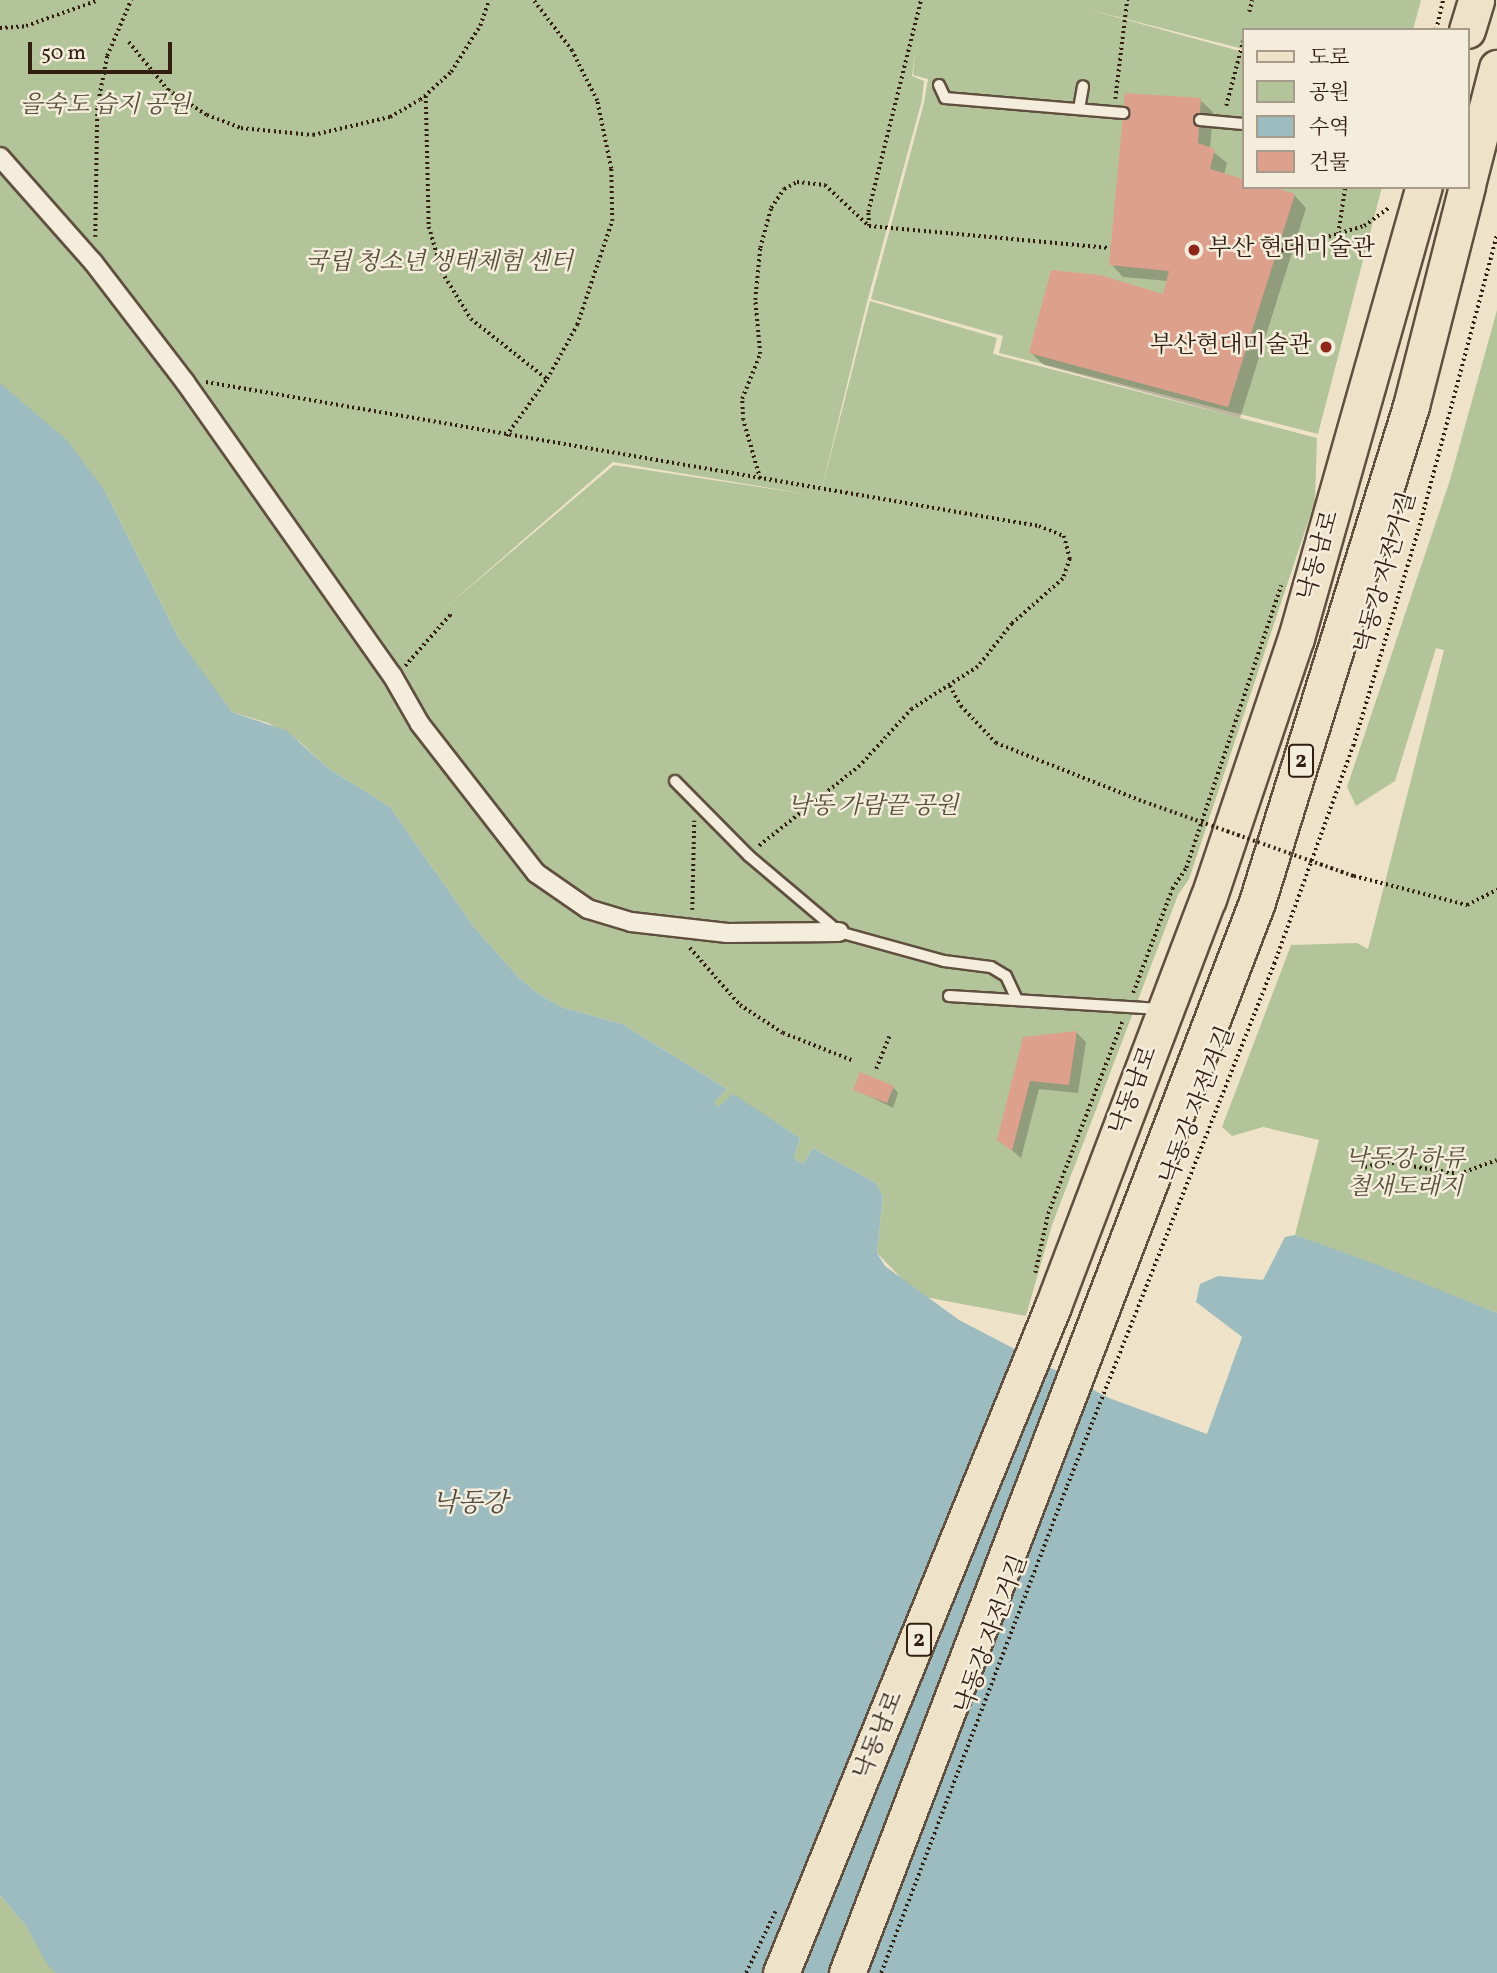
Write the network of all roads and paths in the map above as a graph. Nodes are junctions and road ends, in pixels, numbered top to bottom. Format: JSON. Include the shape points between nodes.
{"nodes":[{"id":1,"x":99,"y":0,"type":"edge"},
{"id":2,"x":131,"y":0,"type":"edge"},
{"id":3,"x":489,"y":0,"type":"edge"},
{"id":4,"x":533,"y":0,"type":"edge"},
{"id":5,"x":921,"y":0,"type":"edge"},
{"id":6,"x":1127,"y":0,"type":"edge"},
{"id":7,"x":1252,"y":0,"type":"edge"},
{"id":8,"x":1443,"y":0,"type":"edge"},
{"id":9,"x":1476,"y":0,"type":"edge"},
{"id":10,"x":1249,"y":12,"type":"dead end"},
{"id":11,"x":0,"y":28,"type":"edge"},
{"id":12,"x":1436,"y":28,"type":"edge"},
{"id":13,"x":1468,"y":28,"type":"edge"},
{"id":14,"x":130,"y":42,"type":"dead end"},
{"id":15,"x":1242,"y":45,"type":"edge"},
{"id":16,"x":1497,"y":68,"type":"edge"},
{"id":17,"x":939,"y":85,"type":"dead end"},
{"id":18,"x":1083,"y":86,"type":"dead end"},
{"id":19,"x":426,"y":95,"type":"junction"},
{"id":20,"x":1226,"y":106,"type":"dead end"},
{"id":21,"x":1079,"y":109,"type":"junction"},
{"id":22,"x":1118,"y":113,"type":"joint"},
{"id":23,"x":1200,"y":120,"type":"dead end"},
{"id":24,"x":1242,"y":124,"type":"edge"},
{"id":25,"x":0,"y":157,"type":"edge"},
{"id":26,"x":1469,"y":178,"type":"edge"},
{"id":27,"x":1345,"y":189,"type":"edge"},
{"id":28,"x":1423,"y":189,"type":"edge"},
{"id":29,"x":1466,"y":189,"type":"edge"},
{"id":30,"x":1392,"y":198,"type":"dead end"},
{"id":31,"x":1389,"y":208,"type":"junction"},
{"id":32,"x":1386,"y":220,"type":"dead end"},
{"id":33,"x":869,"y":226,"type":"junction"},
{"id":34,"x":1338,"y":234,"type":"junction"},
{"id":35,"x":1497,"y":235,"type":"edge"},
{"id":36,"x":1110,"y":248,"type":"dead end"},
{"id":37,"x":1276,"y":252,"type":"dead end"},
{"id":38,"x":93,"y":262,"type":"junction"},
{"id":39,"x":181,"y":377,"type":"junction"},
{"id":40,"x":547,"y":379,"type":"junction"},
{"id":41,"x":506,"y":436,"type":"junction"},
{"id":42,"x":760,"y":478,"type":"junction"},
{"id":43,"x":1283,"y":579,"type":"dead end"},
{"id":44,"x":452,"y":618,"type":"dead end"},
{"id":45,"x":394,"y":678,"type":"junction"},
{"id":46,"x":950,"y":686,"type":"junction"},
{"id":47,"x":675,"y":781,"type":"dead end"},
{"id":48,"x":694,"y":821,"type":"dead end"},
{"id":49,"x":749,"y":856,"type":"junction"},
{"id":50,"x":1497,"y":890,"type":"edge"},
{"id":51,"x":683,"y":931,"type":"junction"},
{"id":52,"x":839,"y":932,"type":"junction"},
{"id":53,"x":949,"y":996,"type":"dead end"},
{"id":54,"x":1017,"y":1000,"type":"junction"},
{"id":55,"x":1167,"y":1009,"type":"junction"},
{"id":56,"x":889,"y":1036,"type":"dead end"},
{"id":57,"x":854,"y":1061,"type":"dead end"},
{"id":58,"x":876,"y":1069,"type":"dead end"},
{"id":59,"x":1497,"y":1160,"type":"edge"},
{"id":60,"x":1365,"y":1167,"type":"dead end"},
{"id":61,"x":1042,"y":1294,"type":"junction"},
{"id":62,"x":1113,"y":1331,"type":"junction"},
{"id":63,"x":782,"y":1973,"type":"edge"},
{"id":64,"x":847,"y":1973,"type":"edge"},
{"id":65,"x":881,"y":1973,"type":"edge"}],
"edges":[{"from":1,"to":11,"type":"path","via":[[26,26]]},
{"from":2,"to":38,"type":"path","via":[[107,56],[97,107]]},
{"from":3,"to":19,"type":"path","via":[[480,26],[451,72]]},
{"from":4,"to":40,"type":"path","via":[[589,82],[604,121],[613,198],[609,239],[596,276]]},
{"from":5,"to":33,"type":"path","via":[[868,212]]},
{"from":6,"to":22,"type":"path"},
{"from":7,"to":10,"type":"path"},
{"from":8,"to":12,"type":"path"},
{"from":9,"to":13,"type":"main road"},
{"from":14,"to":19,"type":"path","via":[[168,90],[207,115],[241,128],[313,135],[390,117]]},
{"from":15,"to":20,"type":"path"},
{"from":16,"to":26,"type":"main road","name":"낙동남로","number":"2"},
{"from":17,"to":21,"type":"lane","via":[[945,98]]},
{"from":18,"to":21,"type":"lane"},
{"from":19,"to":40,"type":"path","via":[[429,227],[442,272],[471,319]]},
{"from":21,"to":22,"type":"lane"},
{"from":23,"to":24,"type":"lane"},
{"from":25,"to":38,"type":"street"},
{"from":27,"to":34,"type":"path"},
{"from":28,"to":55,"type":"main road","name":"낙동남로","number":"2","via":[[1296,638]]},
{"from":29,"to":62,"type":"main road","name":"낙동남로","number":"2","via":[[1411,406],[1257,902]]},
{"from":30,"to":31,"type":"path"},
{"from":31,"to":32,"type":"path"},
{"from":31,"to":34,"type":"path","via":[[1364,226]]},
{"from":33,"to":36,"type":"path"},
{"from":33,"to":42,"type":"path","via":[[825,185],[797,183],[784,189],[771,208],[760,248],[755,300],[760,354],[742,399],[743,420]]},
{"from":34,"to":37,"type":"path"},
{"from":35,"to":62,"type":"path","name":"낙동강 자전거길","via":[[1415,544],[1353,746],[1275,964]]},
{"from":38,"to":39,"type":"street"},
{"from":39,"to":41,"type":"path"},
{"from":39,"to":45,"type":"street"},
{"from":40,"to":41,"type":"path"},
{"from":41,"to":42,"type":"path"},
{"from":42,"to":46,"type":"path","via":[[1039,526],[1064,536],[1070,559],[1063,579],[1012,624],[978,667]]},
{"from":43,"to":61,"type":"path","via":[[1186,868],[1172,889],[1048,1214]]},
{"from":44,"to":45,"type":"path","via":[[450,615]]},
{"from":45,"to":51,"type":"street","via":[[420,724],[536,873],[589,909]]},
{"from":46,"to":49,"type":"path","via":[[912,709],[860,766]]},
{"from":46,"to":50,"type":"path","bridge":true,"via":[[961,706],[996,743],[1139,800],[1354,876],[1467,905]]},
{"from":47,"to":49,"type":"lane"},
{"from":48,"to":51,"type":"path"},
{"from":49,"to":52,"type":"lane"},
{"from":51,"to":52,"type":"street"},
{"from":51,"to":57,"type":"path","via":[[740,1005],[783,1034]]},
{"from":52,"to":54,"type":"lane","via":[[892,950],[991,967],[1006,976]]},
{"from":53,"to":54,"type":"lane"},
{"from":54,"to":55,"type":"lane"},
{"from":55,"to":61,"type":"main road","name":"낙동남로","number":"2"},
{"from":56,"to":58,"type":"path"},
{"from":59,"to":60,"type":"path","via":[[1459,1174],[1387,1162]]},
{"from":61,"to":63,"type":"main road","name":"낙동남로","number":"2"},
{"from":62,"to":64,"type":"main road","name":"낙동남로","number":"2"},
{"from":62,"to":65,"type":"path","name":"낙동강 자전거길"}]}
